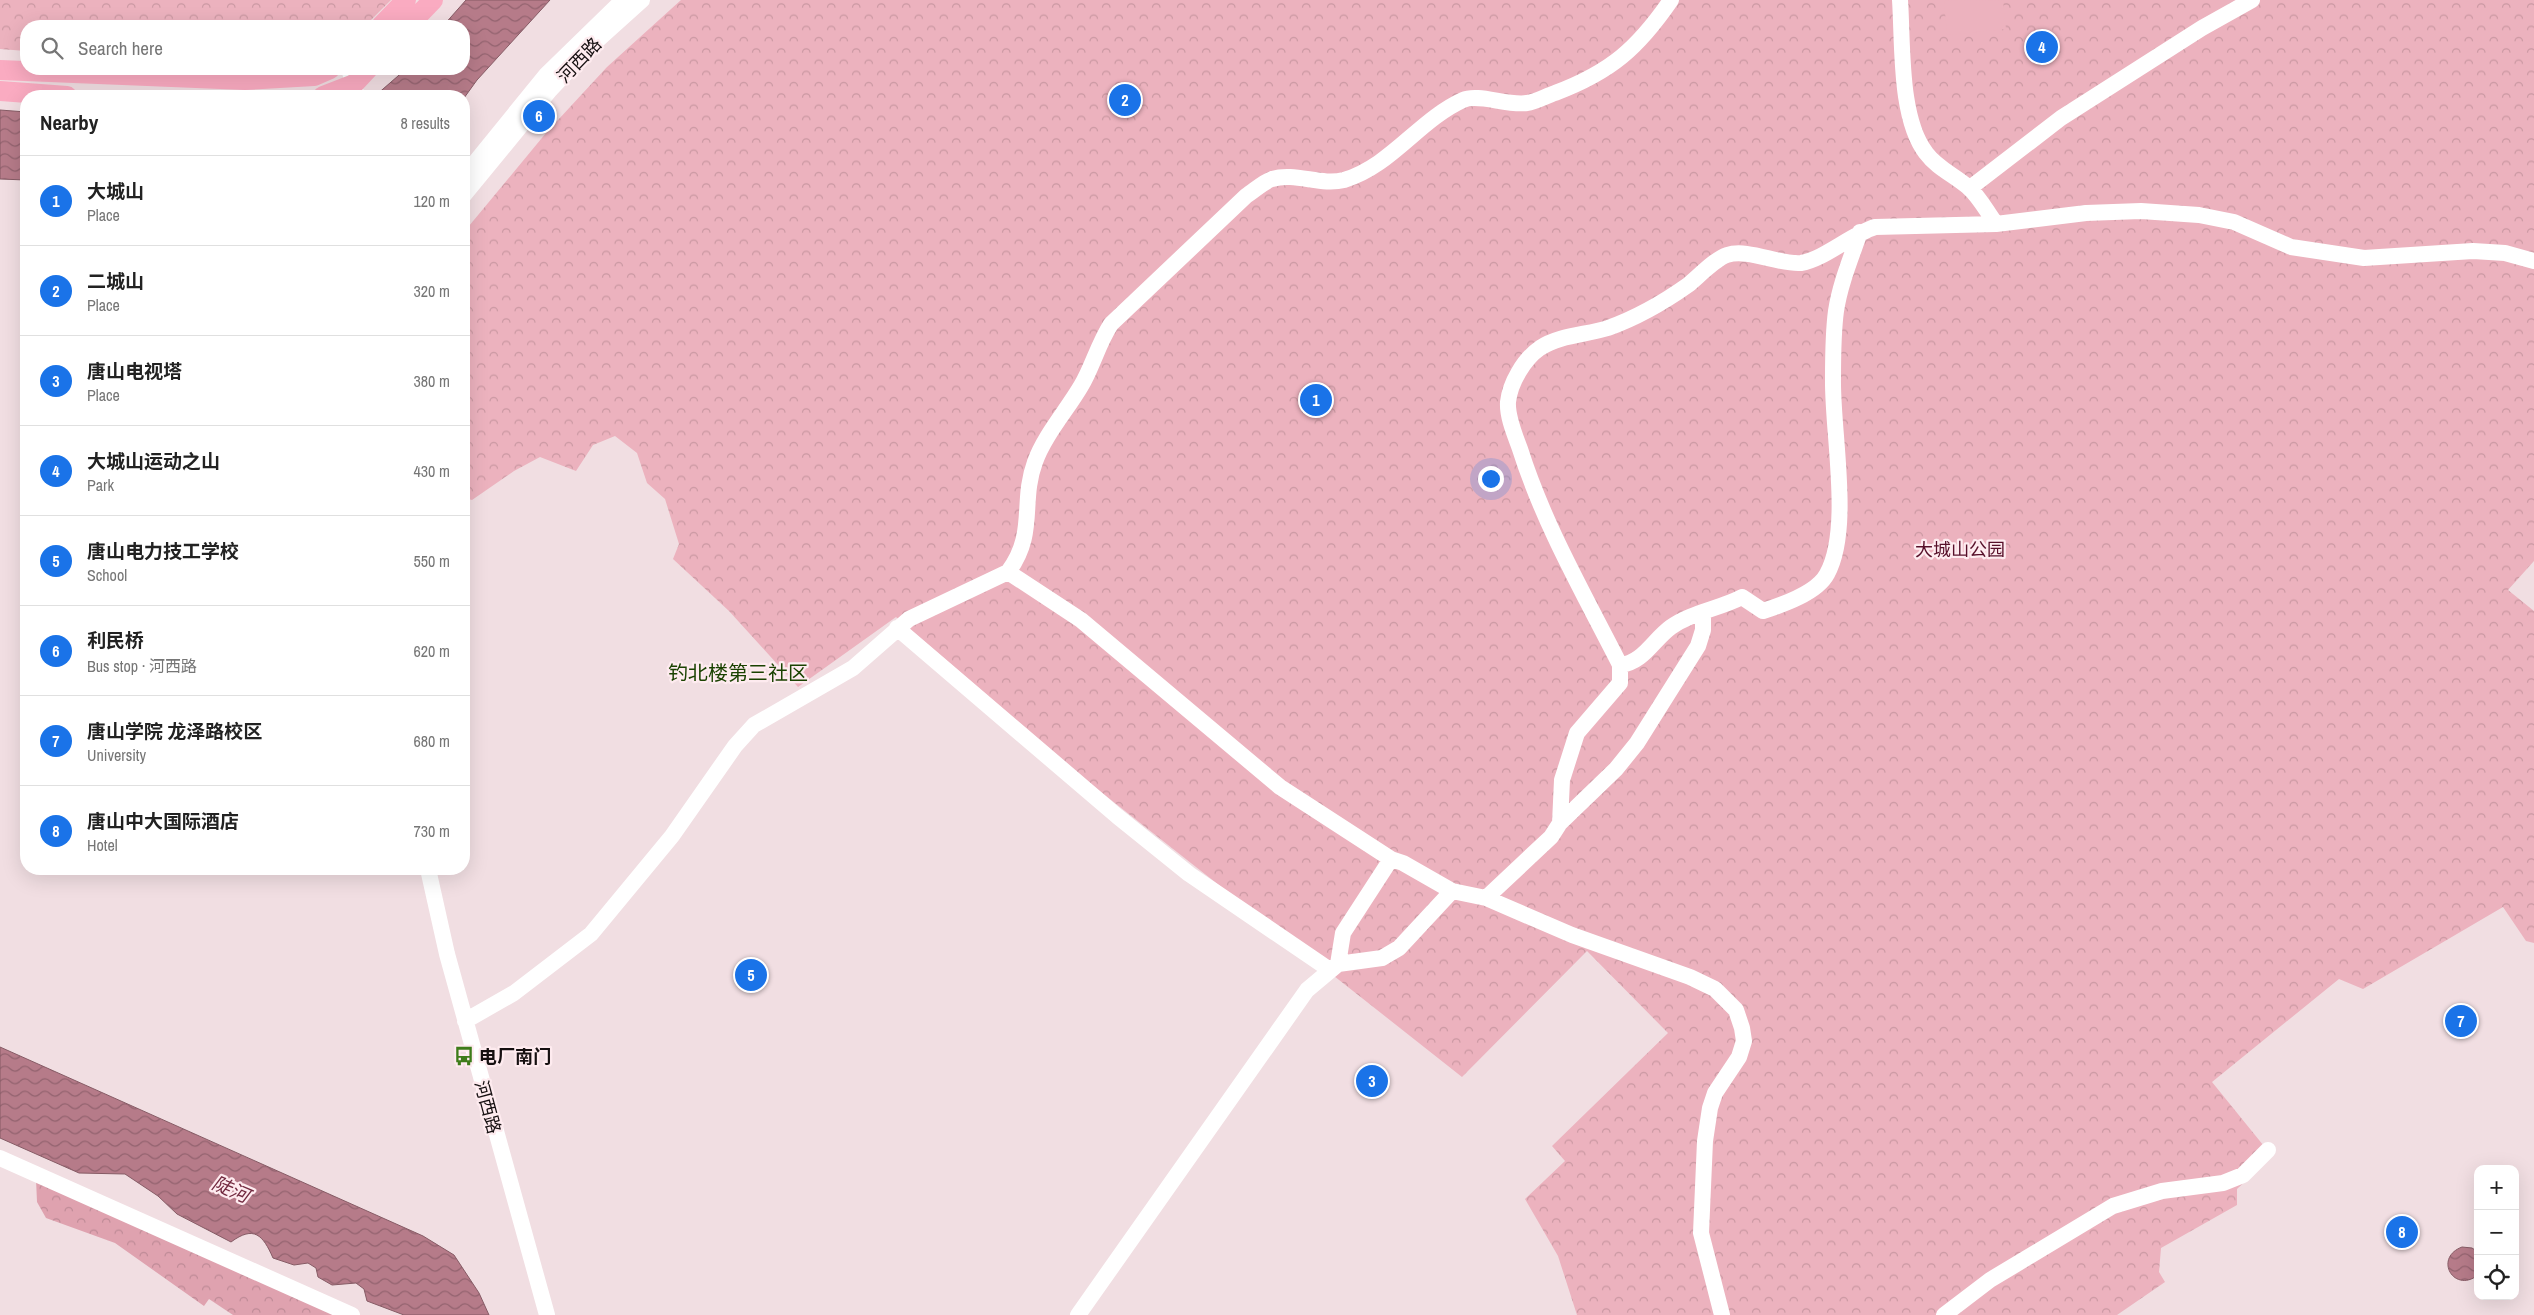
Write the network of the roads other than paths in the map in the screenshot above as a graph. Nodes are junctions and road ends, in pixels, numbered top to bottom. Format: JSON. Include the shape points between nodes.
{"nodes":[{"id":1,"x":406,"y":0,"type":"edge"},
{"id":2,"x":433,"y":0,"type":"edge"},
{"id":3,"x":623,"y":0,"type":"edge"},
{"id":4,"x":642,"y":0,"type":"edge"},
{"id":5,"x":1671,"y":0,"type":"edge"},
{"id":6,"x":1900,"y":0,"type":"edge"},
{"id":7,"x":2252,"y":0,"type":"edge"},
{"id":8,"x":387,"y":20,"type":"edge"},
{"id":9,"x":414,"y":20,"type":"edge"},
{"id":10,"x":0,"y":70,"type":"edge"},
{"id":11,"x":20,"y":71,"type":"edge"},
{"id":12,"x":122,"y":75,"type":"edge"},
{"id":13,"x":316,"y":75,"type":"edge"},
{"id":14,"x":363,"y":75,"type":"edge"},
{"id":15,"x":354,"y":86,"type":"edge"},
{"id":16,"x":342,"y":90,"type":"edge"},
{"id":17,"x":0,"y":91,"type":"edge"},
{"id":18,"x":20,"y":92,"type":"edge"},
{"id":19,"x":470,"y":169,"type":"edge"},
{"id":20,"x":470,"y":188,"type":"edge"},
{"id":21,"x":1970,"y":188,"type":"junction"},
{"id":22,"x":1996,"y":224,"type":"junction"},
{"id":23,"x":1860,"y":232,"type":"junction"},
{"id":24,"x":2534,"y":261,"type":"edge"},
{"id":25,"x":1008,"y":572,"type":"junction"},
{"id":26,"x":1703,"y":612,"type":"junction"},
{"id":27,"x":897,"y":628,"type":"junction"},
{"id":28,"x":1620,"y":665,"type":"junction"},
{"id":29,"x":1560,"y":823,"type":"junction"},
{"id":30,"x":1391,"y":859,"type":"junction"},
{"id":31,"x":429,"y":875,"type":"edge"},
{"id":32,"x":1452,"y":891,"type":"junction"},
{"id":33,"x":1486,"y":898,"type":"junction"},
{"id":34,"x":1334,"y":967,"type":"junction"},
{"id":35,"x":465,"y":1021,"type":"junction"},
{"id":36,"x":2268,"y":1150,"type":"dead end"},
{"id":37,"x":0,"y":1158,"type":"edge"},
{"id":38,"x":352,"y":1315,"type":"edge"},
{"id":39,"x":547,"y":1315,"type":"edge"},
{"id":40,"x":1078,"y":1315,"type":"edge"},
{"id":41,"x":1722,"y":1315,"type":"edge"},
{"id":42,"x":1944,"y":1315,"type":"edge"}],
"edges":[{"from":1,"to":8,"type":"main road"},
{"from":2,"to":9,"type":"main road"},
{"from":3,"to":19,"type":"street","name":"河西路","via":[[546,75]]},
{"from":4,"to":20,"type":"street","name":"河西路","via":[[592,45],[550,90]]},
{"from":5,"to":25,"type":"street","via":[[1651,30],[1616,63],[1566,89],[1528,103],[1465,99],[1432,116],[1384,159],[1356,175],[1342,180],[1271,179],[1246,196],[1111,324],[1083,384],[1034,462],[1025,541],[1019,558]]},
{"from":6,"to":21,"type":"street","via":[[1913,131],[1937,165]]},
{"from":7,"to":21,"type":"street","via":[[2061,118]]},
{"from":10,"to":11,"type":"main road"},
{"from":12,"to":13,"type":"main road","via":[[245,80]]},
{"from":14,"to":15,"type":"main road"},
{"from":15,"to":16,"type":"main road"},
{"from":17,"to":18,"type":"main road"},
{"from":21,"to":22,"type":"street"},
{"from":22,"to":23,"type":"street","via":[[1875,226]]},
{"from":22,"to":24,"type":"street","via":[[2086,213],[2141,211],[2190,214],[2234,222],[2291,247],[2364,258],[2473,252],[2505,253]]},
{"from":23,"to":26,"type":"street","via":[[1836,312],[1833,381],[1840,534],[1827,574],[1820,583],[1788,604],[1763,611],[1742,597]]},
{"from":23,"to":28,"type":"street","via":[[1811,261],[1799,263],[1726,255],[1649,310],[1608,328],[1541,347],[1532,354],[1511,386],[1508,404],[1512,424],[1530,480]]},
{"from":25,"to":27,"type":"street","via":[[909,619]]},
{"from":25,"to":30,"type":"street","via":[[1081,620],[1280,787]]},
{"from":26,"to":28,"type":"street","via":[[1670,628],[1631,664]]},
{"from":26,"to":29,"type":"street","via":[[1698,646],[1638,743]]},
{"from":27,"to":34,"type":"street","via":[[1109,810],[1189,874]]},
{"from":27,"to":35,"type":"street","via":[[854,668],[754,725],[735,746],[672,836],[591,934],[514,992]]},
{"from":28,"to":29,"type":"street","via":[[1620,683],[1577,734],[1562,780]]},
{"from":29,"to":33,"type":"street","via":[[1551,837]]},
{"from":30,"to":32,"type":"street","via":[[1403,862]]},
{"from":30,"to":34,"type":"street","via":[[1343,933]]},
{"from":31,"to":35,"type":"street","name":"河西路"},
{"from":32,"to":33,"type":"street"},
{"from":32,"to":34,"type":"street","via":[[1399,948],[1382,958]]},
{"from":33,"to":41,"type":"street","via":[[1572,936],[1690,977],[1715,989],[1736,1010],[1744,1041],[1740,1057],[1715,1093],[1705,1141],[1701,1233]]},
{"from":34,"to":40,"type":"street","via":[[1307,990]]},
{"from":35,"to":39,"type":"street","name":"河西路"},
{"from":36,"to":42,"type":"street","via":[[2243,1175],[2223,1183],[2162,1191],[2113,1206],[1990,1280]]},
{"from":37,"to":38,"type":"street"}]}
